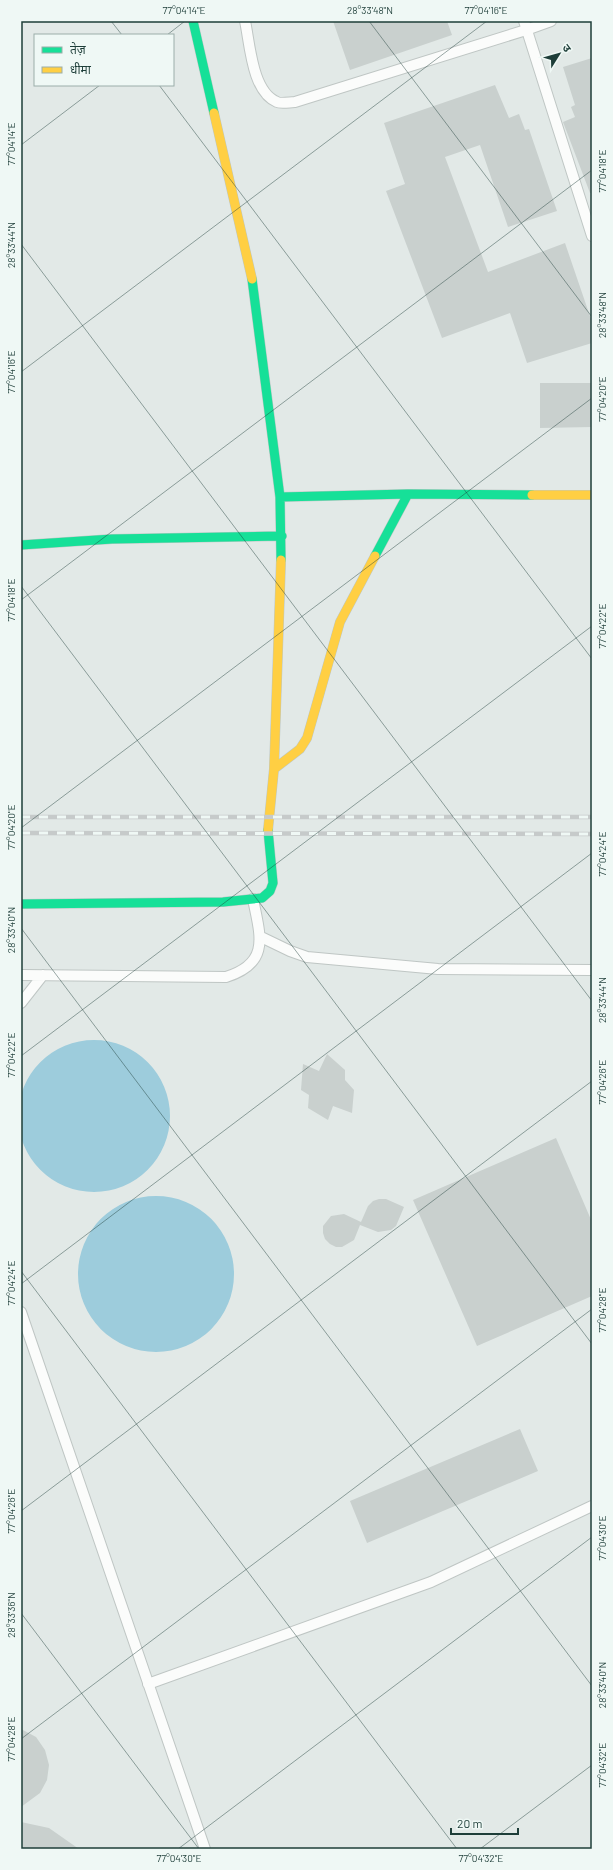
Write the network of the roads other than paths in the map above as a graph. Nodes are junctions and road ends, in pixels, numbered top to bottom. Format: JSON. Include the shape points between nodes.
{"nodes":[{"id":1,"x":193,"y":21,"type":"edge"},
{"id":2,"x":244,"y":21,"type":"edge"},
{"id":3,"x":551,"y":21,"type":"edge"},
{"id":4,"x":525,"y":26,"type":"edge"},
{"id":5,"x":592,"y":236,"type":"edge"},
{"id":6,"x":408,"y":494,"type":"junction"},
{"id":7,"x":592,"y":494,"type":"edge"},
{"id":8,"x":280,"y":497,"type":"junction"},
{"id":9,"x":282,"y":536,"type":"junction"},
{"id":10,"x":21,"y":545,"type":"edge"},
{"id":11,"x":274,"y":769,"type":"junction"},
{"id":12,"x":253,"y":899,"type":"junction"},
{"id":13,"x":21,"y":904,"type":"edge"},
{"id":14,"x":261,"y":936,"type":"junction"},
{"id":15,"x":592,"y":970,"type":"edge"},
{"id":16,"x":21,"y":975,"type":"edge"},
{"id":17,"x":42,"y":975,"type":"junction"},
{"id":18,"x":21,"y":1003,"type":"edge"},
{"id":19,"x":21,"y":1312,"type":"edge"},
{"id":20,"x":592,"y":1506,"type":"edge"},
{"id":21,"x":148,"y":1684,"type":"junction"},
{"id":22,"x":206,"y":1849,"type":"edge"}],
"edges":[{"from":1,"to":8,"type":"street","via":[[254,289]]},
{"from":2,"to":4,"type":"lane","via":[[257,81],[266,96],[278,103],[295,102]]},
{"from":3,"to":4,"type":"lane"},
{"from":4,"to":5,"type":"lane"},
{"from":6,"to":7,"type":"street"},
{"from":6,"to":8,"type":"street"},
{"from":6,"to":11,"type":"street","via":[[340,622],[307,738],[300,749]]},
{"from":8,"to":9,"type":"street"},
{"from":9,"to":10,"type":"street","via":[[112,539]]},
{"from":9,"to":11,"type":"street"},
{"from":11,"to":12,"type":"street","via":[[268,834],[273,883],[270,891],[262,898]]},
{"from":12,"to":13,"type":"street","via":[[223,902]]},
{"from":12,"to":14,"type":"lane"},
{"from":14,"to":15,"type":"lane","via":[[290,951],[315,957],[438,969]]},
{"from":14,"to":17,"type":"lane","via":[[260,950],[254,958],[238,973],[226,977]]},
{"from":16,"to":17,"type":"lane"},
{"from":17,"to":18,"type":"lane"},
{"from":19,"to":21,"type":"lane"},
{"from":20,"to":21,"type":"lane","via":[[431,1582]]},
{"from":21,"to":22,"type":"lane"}]}
